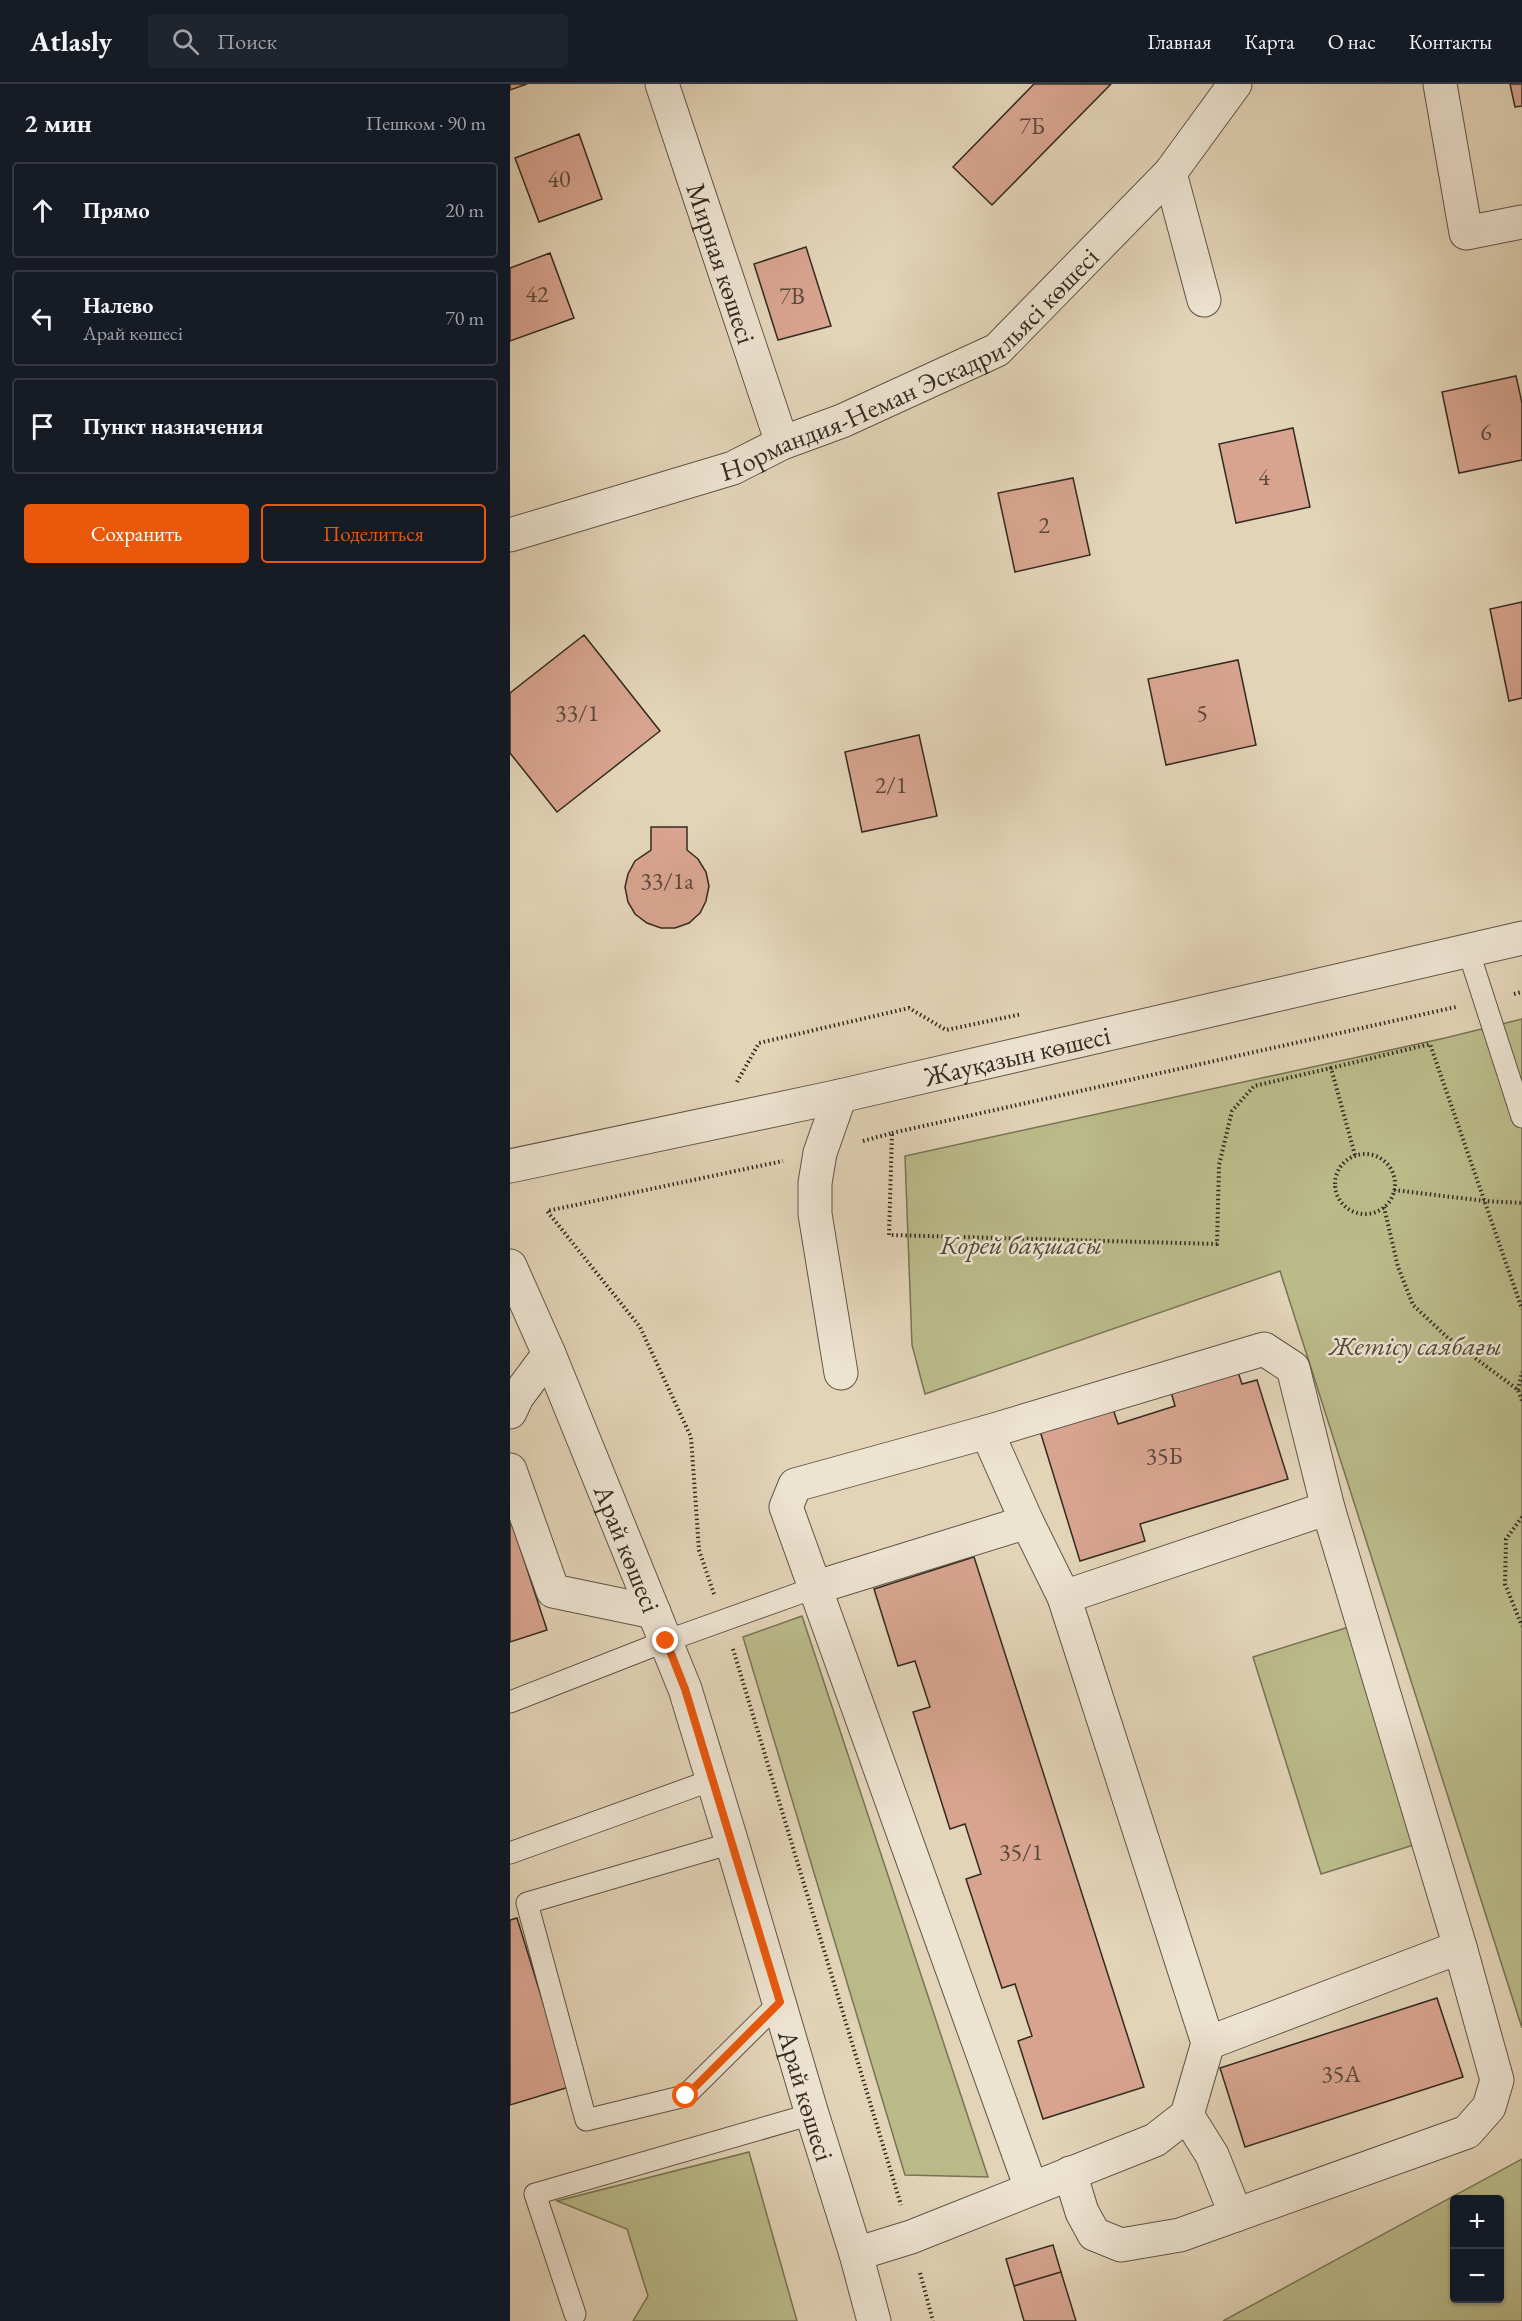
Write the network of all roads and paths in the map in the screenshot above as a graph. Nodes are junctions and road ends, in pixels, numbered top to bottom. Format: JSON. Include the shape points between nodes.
{"nodes":[{"id":1,"x":662,"y":84,"type":"edge"},
{"id":2,"x":1235,"y":84,"type":"edge"},
{"id":3,"x":1440,"y":84,"type":"edge"},
{"id":4,"x":1170,"y":173,"type":"junction"},
{"id":5,"x":1522,"y":222,"type":"edge"},
{"id":6,"x":1204,"y":300,"type":"dead end"},
{"id":7,"x":782,"y":443,"type":"junction"},
{"id":8,"x":510,"y":535,"type":"edge"},
{"id":9,"x":1522,"y":938,"type":"edge"},
{"id":10,"x":1468,"y":950,"type":"junction"},
{"id":11,"x":1485,"y":1001,"type":"junction"},
{"id":12,"x":1028,"y":1012,"type":"dead end"},
{"id":13,"x":1331,"y":1068,"type":"junction"},
{"id":14,"x":736,"y":1084,"type":"dead end"},
{"id":15,"x":840,"y":1096,"type":"junction"},
{"id":16,"x":1522,"y":1117,"type":"edge"},
{"id":17,"x":892,"y":1133,"type":"junction"},
{"id":18,"x":820,"y":1153,"type":"junction"},
{"id":19,"x":1355,"y":1155,"type":"junction"},
{"id":20,"x":510,"y":1166,"type":"edge"},
{"id":21,"x":1394,"y":1190,"type":"junction"},
{"id":22,"x":1485,"y":1201,"type":"junction"},
{"id":23,"x":1522,"y":1203,"type":"edge"},
{"id":24,"x":1383,"y":1207,"type":"junction"},
{"id":25,"x":510,"y":1266,"type":"edge"},
{"id":26,"x":1522,"y":1309,"type":"edge"},
{"id":27,"x":549,"y":1354,"type":"junction"},
{"id":28,"x":1522,"y":1372,"type":"edge"},
{"id":29,"x":841,"y":1373,"type":"dead end"},
{"id":30,"x":1518,"y":1390,"type":"junction"},
{"id":31,"x":1522,"y":1401,"type":"edge"},
{"id":32,"x":510,"y":1412,"type":"edge"},
{"id":33,"x":987,"y":1432,"type":"junction"},
{"id":34,"x":510,"y":1470,"type":"edge"},
{"id":35,"x":1328,"y":1508,"type":"junction"},
{"id":36,"x":1522,"y":1516,"type":"edge"},
{"id":37,"x":1027,"y":1522,"type":"junction"},
{"id":38,"x":814,"y":1588,"type":"junction"},
{"id":39,"x":1064,"y":1597,"type":"junction"},
{"id":40,"x":723,"y":1620,"type":"junction"},
{"id":41,"x":660,"y":1626,"type":"junction"},
{"id":42,"x":1522,"y":1626,"type":"edge"},
{"id":43,"x":510,"y":1702,"type":"edge"},
{"id":44,"x":712,"y":1780,"type":"junction"},
{"id":45,"x":732,"y":1843,"type":"junction"},
{"id":46,"x":510,"y":1853,"type":"edge"},
{"id":47,"x":1460,"y":1947,"type":"junction"},
{"id":48,"x":780,"y":2002,"type":"junction"},
{"id":49,"x":1208,"y":2043,"type":"junction"},
{"id":50,"x":812,"y":2114,"type":"junction"},
{"id":51,"x":1187,"y":2115,"type":"junction"},
{"id":52,"x":1070,"y":2174,"type":"junction"},
{"id":53,"x":1031,"y":2188,"type":"junction"},
{"id":54,"x":1236,"y":2215,"type":"junction"},
{"id":55,"x":910,"y":2237,"type":"junction"},
{"id":56,"x":856,"y":2254,"type":"junction"},
{"id":57,"x":575,"y":2314,"type":"dead end"},
{"id":58,"x":874,"y":2321,"type":"edge"},
{"id":59,"x":933,"y":2321,"type":"edge"}],
"edges":[{"from":1,"to":7,"type":"street","name":"Мирная көшесі"},
{"from":2,"to":4,"type":"street","name":"Нормандия-Неман Эскадрильясі көшесі"},
{"from":3,"to":5,"type":"street","via":[[1466,233]]},
{"from":4,"to":6,"type":"street"},
{"from":4,"to":7,"type":"street","name":"Нормандия-Неман Эскадрильясі көшесі","via":[[997,350],[842,422]]},
{"from":7,"to":8,"type":"street","name":"Нормандия-Неман Эскадрильясі көшесі","via":[[733,468]]},
{"from":9,"to":10,"type":"street","name":"Жауқазын көшесі"},
{"from":10,"to":11,"type":"lane"},
{"from":10,"to":15,"type":"street","name":"Жауқазын көшесі"},
{"from":11,"to":16,"type":"lane"},
{"from":11,"to":17,"type":"path"},
{"from":12,"to":14,"type":"path","via":[[946,1030],[909,1008],[759,1043]]},
{"from":13,"to":17,"type":"path","via":[[1254,1086],[1232,1111],[1219,1165],[1217,1244],[889,1235]]},
{"from":13,"to":19,"type":"path"},
{"from":13,"to":22,"type":"path","via":[[1430,1044]]},
{"from":15,"to":18,"type":"street"},
{"from":15,"to":20,"type":"street","name":"Жауқазын көшесі"},
{"from":17,"to":18,"type":"path"},
{"from":18,"to":29,"type":"street","via":[[815,1214]]},
{"from":18,"to":40,"type":"path","via":[[547,1212],[640,1327],[691,1437],[699,1551]]},
{"from":19,"to":21,"type":"path","via":[[1365,1153],[1385,1161],[1395,1179]]},
{"from":19,"to":24,"type":"path","via":[[1336,1174],[1340,1202],[1356,1213]]},
{"from":21,"to":22,"type":"path"},
{"from":21,"to":24,"type":"path"},
{"from":22,"to":23,"type":"path"},
{"from":22,"to":26,"type":"path"},
{"from":24,"to":30,"type":"path","via":[[1413,1305],[1447,1337]]},
{"from":25,"to":27,"type":"street","name":"Арай көшесі"},
{"from":27,"to":32,"type":"street"},
{"from":27,"to":41,"type":"street","name":"Арай көшесі"},
{"from":28,"to":30,"type":"path"},
{"from":30,"to":31,"type":"path"},
{"from":33,"to":35,"type":"street","via":[[1264,1349],[1293,1368]]},
{"from":33,"to":37,"type":"street"},
{"from":33,"to":38,"type":"street","via":[[795,1485],[786,1507]]},
{"from":34,"to":41,"type":"street","via":[[553,1590]]},
{"from":35,"to":39,"type":"street"},
{"from":35,"to":47,"type":"street"},
{"from":36,"to":42,"type":"path","via":[[1506,1539],[1505,1584]]},
{"from":37,"to":38,"type":"street"},
{"from":37,"to":39,"type":"street"},
{"from":38,"to":40,"type":"lane"},
{"from":38,"to":53,"type":"street"},
{"from":39,"to":49,"type":"street"},
{"from":40,"to":41,"type":"lane"},
{"from":40,"to":55,"type":"path"},
{"from":41,"to":43,"type":"lane"},
{"from":41,"to":44,"type":"street","name":"Арай көшесі","via":[[685,1689]]},
{"from":44,"to":45,"type":"street","name":"Арай көшесі"},
{"from":44,"to":46,"type":"lane"},
{"from":45,"to":48,"type":"street","name":"Арай көшесі"},
{"from":45,"to":48,"type":"lane","via":[[527,1903],[586,2120],[686,2096]]},
{"from":47,"to":49,"type":"street"},
{"from":47,"to":54,"type":"street","via":[[1497,2080],[1489,2107],[1467,2132]]},
{"from":48,"to":50,"type":"street","name":"Арай көшесі"},
{"from":49,"to":51,"type":"street"},
{"from":50,"to":56,"type":"street","name":"Арай көшесі"},
{"from":50,"to":57,"type":"lane","via":[[535,2194]]},
{"from":51,"to":52,"type":"street","via":[[1155,2140]]},
{"from":51,"to":54,"type":"street","via":[[1212,2155]]},
{"from":52,"to":53,"type":"street"},
{"from":52,"to":54,"type":"street","via":[[1094,2234],[1121,2245],[1180,2235]]},
{"from":53,"to":55,"type":"street"},
{"from":55,"to":56,"type":"street"},
{"from":55,"to":59,"type":"path"},
{"from":56,"to":58,"type":"street","name":"Арай көшесі"}]}
